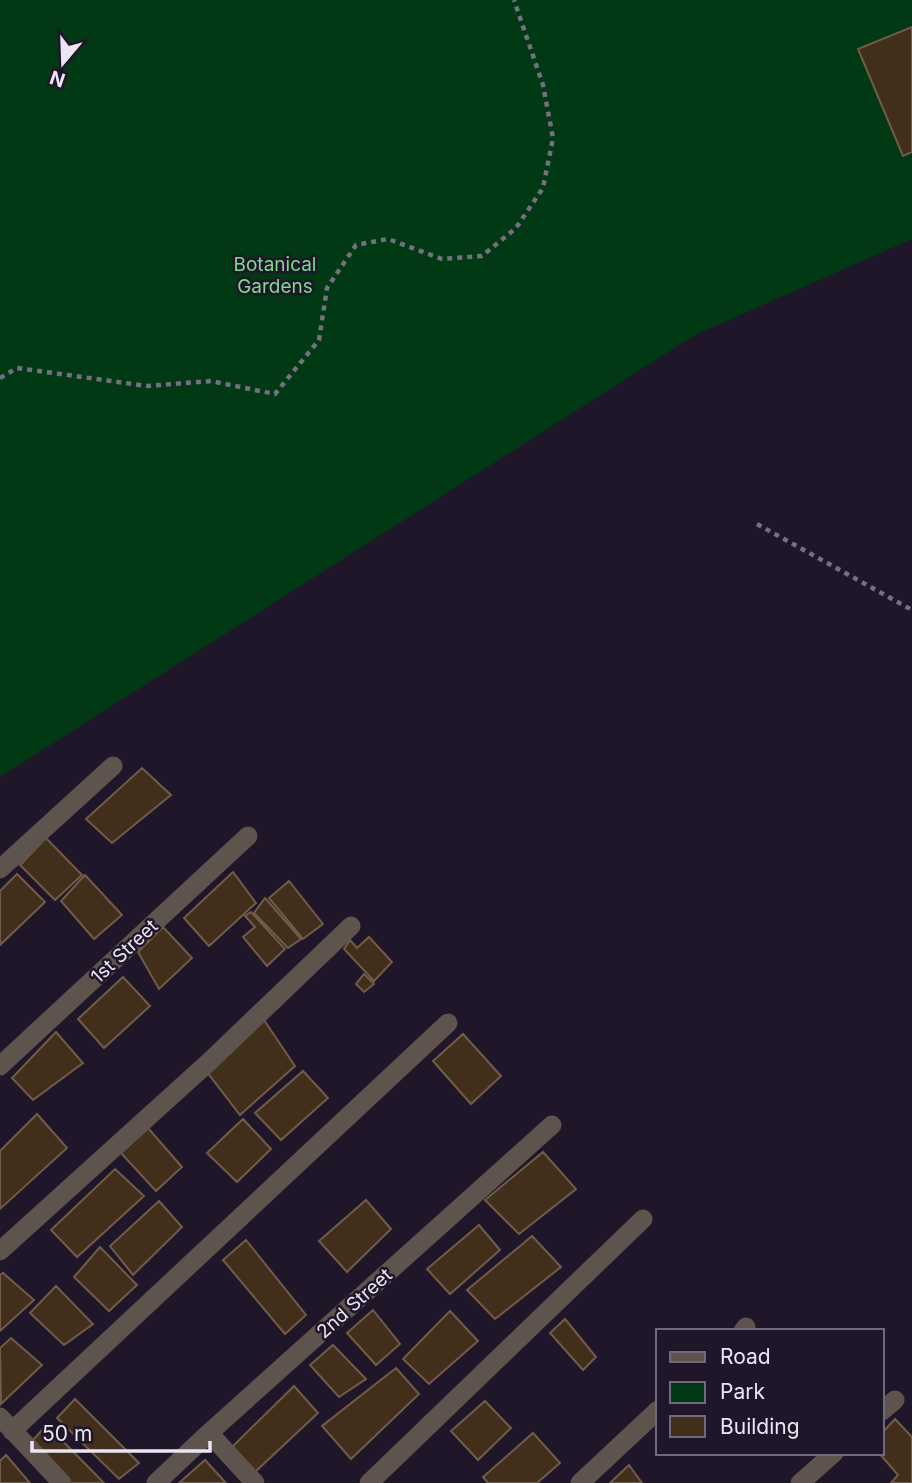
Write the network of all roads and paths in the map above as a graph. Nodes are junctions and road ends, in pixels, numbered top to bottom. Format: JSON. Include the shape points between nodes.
{"nodes":[{"id":1,"x":514,"y":0,"type":"edge"},
{"id":2,"x":0,"y":378,"type":"edge"},
{"id":3,"x":757,"y":524,"type":"dead end"},
{"id":4,"x":912,"y":610,"type":"edge"},
{"id":5,"x":113,"y":766,"type":"dead end"},
{"id":6,"x":248,"y":836,"type":"dead end"},
{"id":7,"x":0,"y":870,"type":"edge"},
{"id":8,"x":351,"y":926,"type":"dead end"},
{"id":9,"x":448,"y":1023,"type":"dead end"},
{"id":10,"x":0,"y":1066,"type":"edge"},
{"id":11,"x":552,"y":1125,"type":"dead end"},
{"id":12,"x":643,"y":1219,"type":"dead end"},
{"id":13,"x":0,"y":1251,"type":"edge"},
{"id":14,"x":656,"y":1412,"type":"edge"},
{"id":15,"x":6,"y":1424,"type":"edge"},
{"id":16,"x":209,"y":1433,"type":"junction"},
{"id":17,"x":832,"y":1455,"type":"edge"},
{"id":18,"x":62,"y":1483,"type":"edge"},
{"id":19,"x":156,"y":1483,"type":"edge"},
{"id":20,"x":256,"y":1483,"type":"edge"},
{"id":21,"x":369,"y":1483,"type":"edge"},
{"id":22,"x":580,"y":1483,"type":"edge"},
{"id":23,"x":800,"y":1483,"type":"edge"}],
"edges":[{"from":1,"to":2,"type":"path","via":[[543,85],[553,138],[543,188],[516,228],[482,256],[442,259],[388,239],[356,245],[327,288],[319,340],[275,394],[211,381],[147,386],[17,368]]},
{"from":3,"to":4,"type":"path"},
{"from":5,"to":7,"type":"street"},
{"from":6,"to":10,"type":"street","name":"1st Street"},
{"from":8,"to":13,"type":"street"},
{"from":9,"to":15,"type":"street"},
{"from":11,"to":16,"type":"street","name":"2nd Street"},
{"from":12,"to":21,"type":"street"},
{"from":14,"to":22,"type":"street"},
{"from":15,"to":18,"type":"street"},
{"from":16,"to":19,"type":"street","name":"2nd Street"},
{"from":16,"to":20,"type":"street"},
{"from":17,"to":23,"type":"street"}]}
